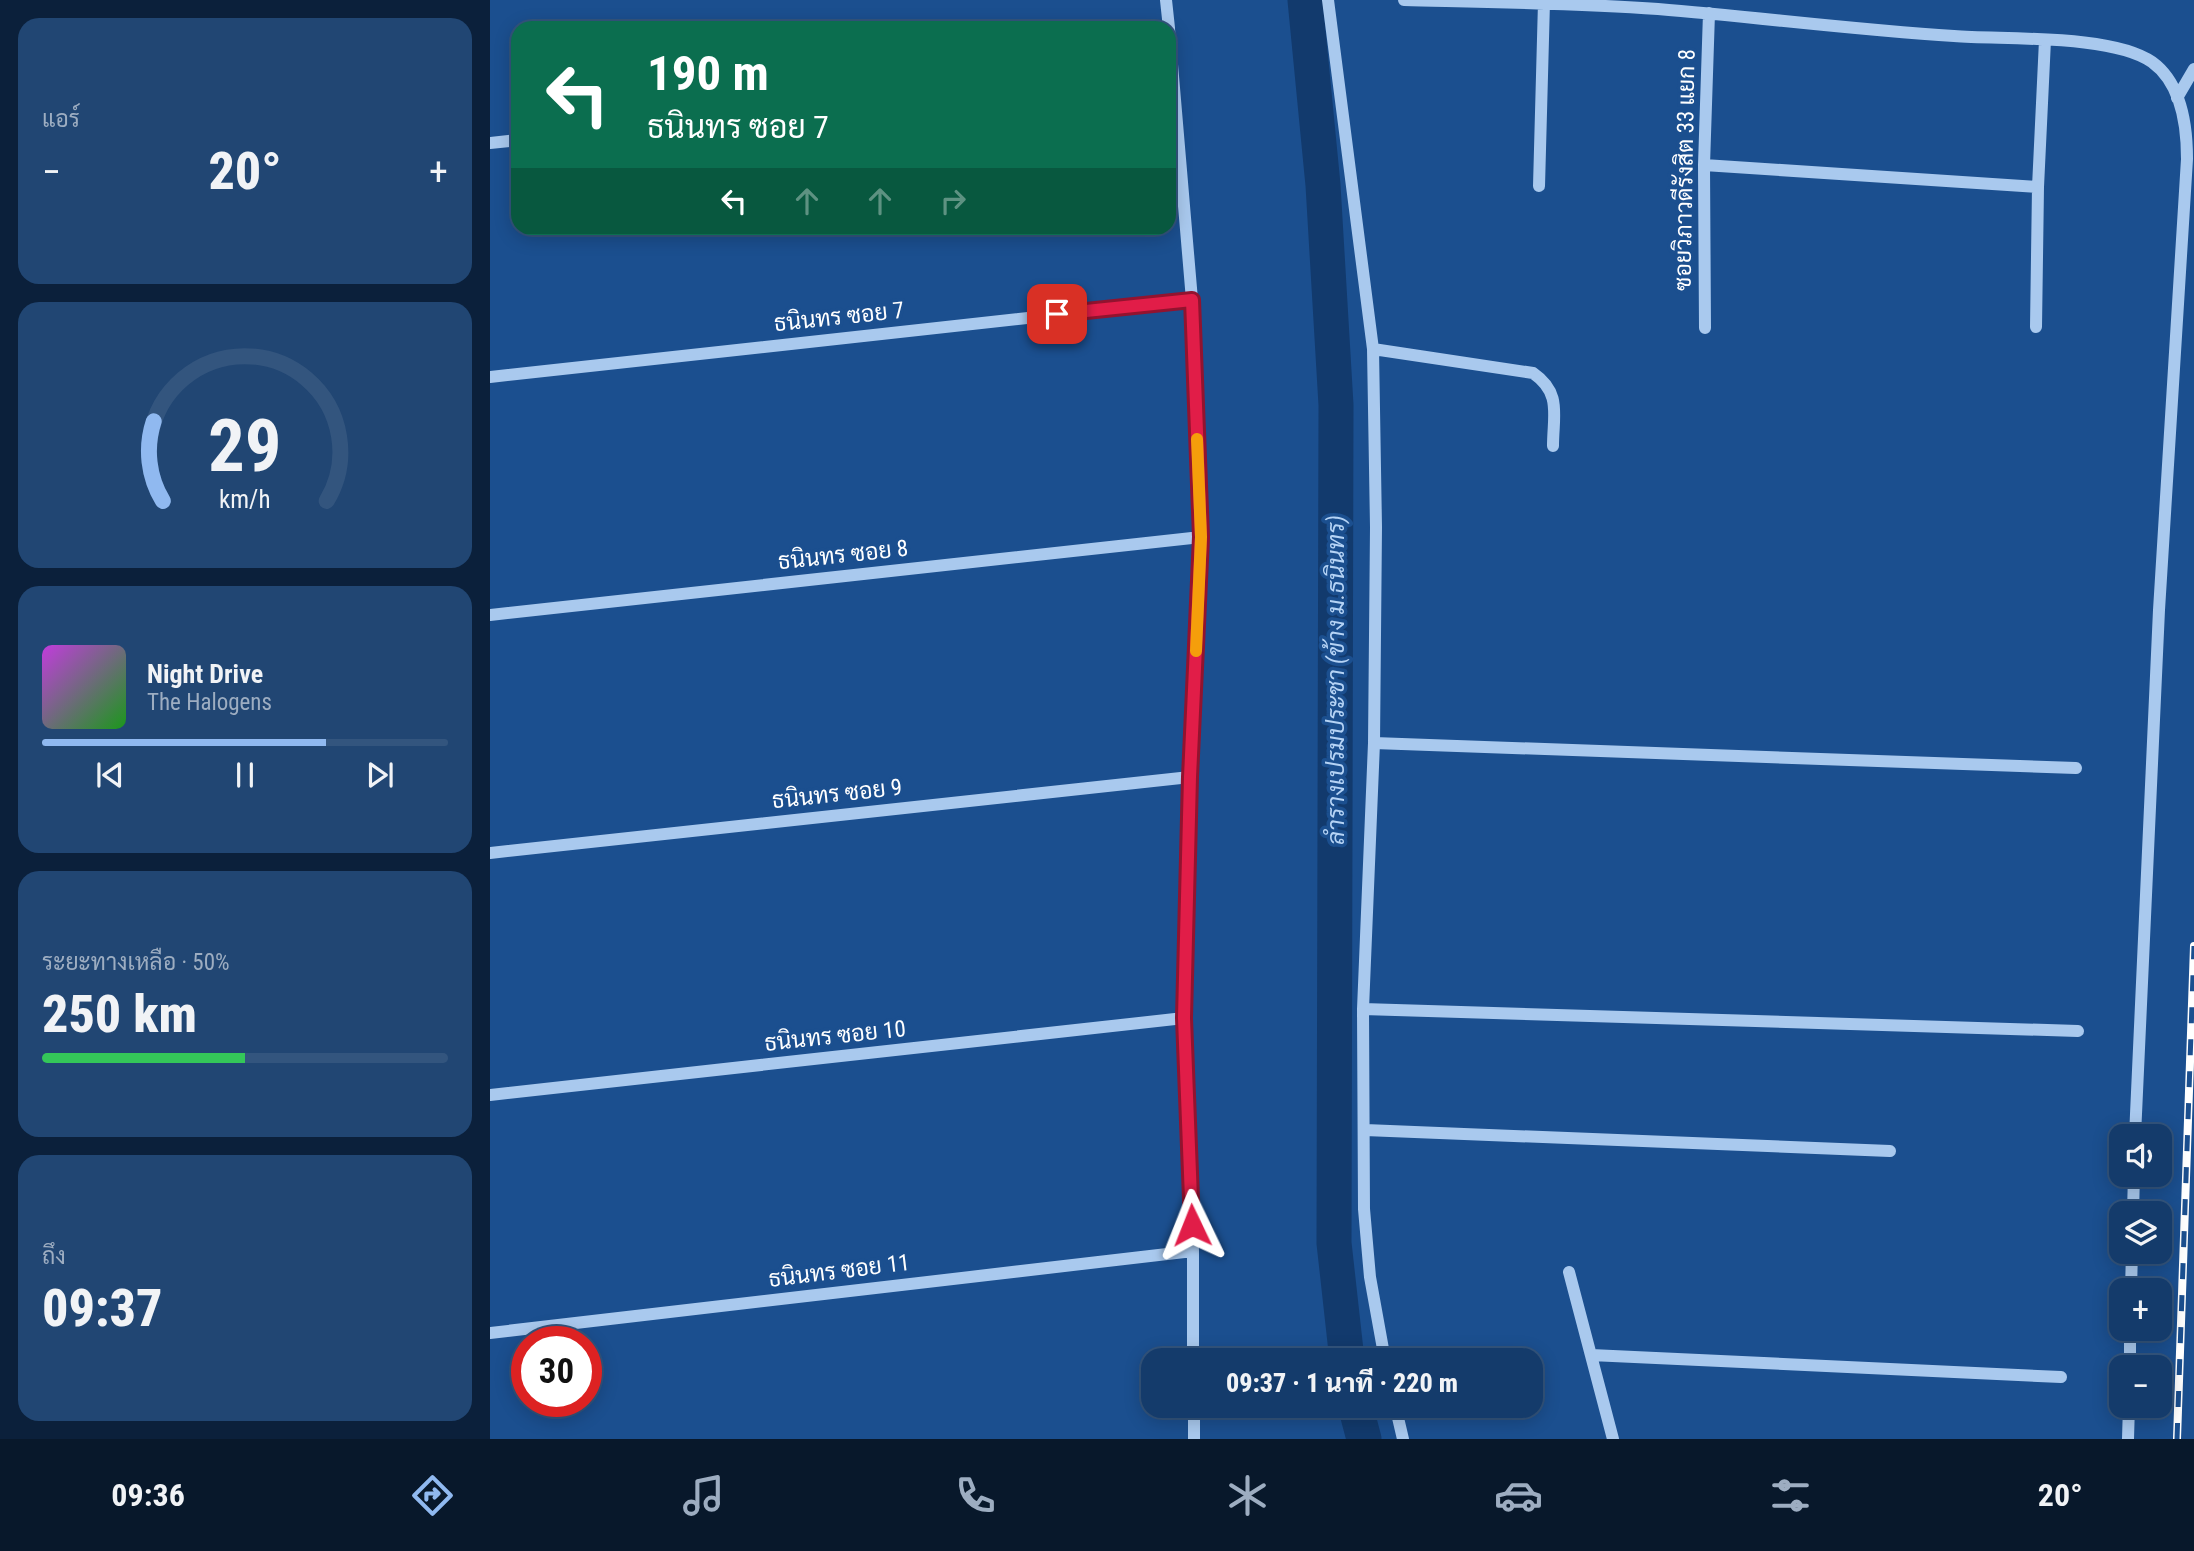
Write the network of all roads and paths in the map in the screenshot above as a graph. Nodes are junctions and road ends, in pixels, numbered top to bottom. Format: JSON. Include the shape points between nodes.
{"nodes":[{"id":1,"x":1166,"y":0,"type":"edge"},
{"id":2,"x":1328,"y":0,"type":"edge"},
{"id":3,"x":1404,"y":0,"type":"edge"},
{"id":4,"x":1544,"y":2,"type":"edge"},
{"id":5,"x":1709,"y":13,"type":"junction"},
{"id":6,"x":1168,"y":21,"type":"edge"},
{"id":7,"x":2045,"y":40,"type":"junction"},
{"id":8,"x":2194,"y":69,"type":"edge"},
{"id":9,"x":2178,"y":98,"type":"junction"},
{"id":10,"x":1176,"y":121,"type":"edge"},
{"id":11,"x":511,"y":141,"type":"edge"},
{"id":12,"x":490,"y":143,"type":"edge"},
{"id":13,"x":1704,"y":165,"type":"junction"},
{"id":14,"x":1539,"y":186,"type":"dead end"},
{"id":15,"x":2038,"y":187,"type":"junction"},
{"id":16,"x":1192,"y":300,"type":"junction"},
{"id":17,"x":2036,"y":327,"type":"dead end"},
{"id":18,"x":1705,"y":328,"type":"dead end"},
{"id":19,"x":1373,"y":349,"type":"junction"},
{"id":20,"x":490,"y":377,"type":"edge"},
{"id":21,"x":1553,"y":446,"type":"dead end"},
{"id":22,"x":1201,"y":537,"type":"junction"},
{"id":23,"x":490,"y":615,"type":"edge"},
{"id":24,"x":1374,"y":743,"type":"junction"},
{"id":25,"x":2076,"y":768,"type":"dead end"},
{"id":26,"x":1190,"y":777,"type":"junction"},
{"id":27,"x":490,"y":853,"type":"edge"},
{"id":28,"x":1363,"y":1009,"type":"junction"},
{"id":29,"x":1184,"y":1018,"type":"junction"},
{"id":30,"x":2078,"y":1031,"type":"dead end"},
{"id":31,"x":490,"y":1095,"type":"edge"},
{"id":32,"x":2136,"y":1124,"type":"edge"},
{"id":33,"x":1365,"y":1130,"type":"junction"},
{"id":34,"x":1890,"y":1152,"type":"dead end"},
{"id":35,"x":1193,"y":1251,"type":"junction"},
{"id":36,"x":1569,"y":1272,"type":"dead end"},
{"id":37,"x":490,"y":1333,"type":"edge"},
{"id":38,"x":1193,"y":1348,"type":"edge"},
{"id":39,"x":1383,"y":1348,"type":"edge"},
{"id":40,"x":1591,"y":1355,"type":"junction"},
{"id":41,"x":2061,"y":1377,"type":"dead end"},
{"id":42,"x":1194,"y":1418,"type":"edge"},
{"id":43,"x":1398,"y":1418,"type":"edge"},
{"id":44,"x":2129,"y":1418,"type":"edge"},
{"id":45,"x":1194,"y":1439,"type":"edge"},
{"id":46,"x":1403,"y":1439,"type":"edge"},
{"id":47,"x":1613,"y":1439,"type":"edge"},
{"id":48,"x":2128,"y":1439,"type":"edge"}],
"edges":[{"from":1,"to":6,"type":"street"},
{"from":2,"to":19,"type":"street"},
{"from":3,"to":4,"type":"street"},
{"from":4,"to":5,"type":"street"},
{"from":4,"to":14,"type":"street"},
{"from":5,"to":7,"type":"street"},
{"from":5,"to":13,"type":"street","name":"ซอยวิภาวดีรังสิต 33 แยก 8"},
{"from":7,"to":9,"type":"street","via":[[2106,45],[2133,53],[2153,63]]},
{"from":7,"to":15,"type":"street"},
{"from":8,"to":9,"type":"street"},
{"from":9,"to":32,"type":"street","via":[[2187,159],[2159,610]]},
{"from":10,"to":16,"type":"street"},
{"from":11,"to":12,"type":"street"},
{"from":13,"to":15,"type":"street"},
{"from":13,"to":18,"type":"street","name":"ซอยวิภาวดีรังสิต 33 แยก 8"},
{"from":15,"to":17,"type":"street"},
{"from":16,"to":20,"type":"street","name":"ธนินทร ซอย 7"},
{"from":16,"to":22,"type":"street"},
{"from":19,"to":21,"type":"street","via":[[1533,373],[1553,394]]},
{"from":19,"to":24,"type":"street"},
{"from":22,"to":23,"type":"street","name":"ธนินทร ซอย 8"},
{"from":22,"to":26,"type":"street"},
{"from":24,"to":25,"type":"street"},
{"from":24,"to":28,"type":"street"},
{"from":26,"to":27,"type":"street","name":"ธนินทร ซอย 9"},
{"from":26,"to":29,"type":"street"},
{"from":28,"to":30,"type":"street"},
{"from":28,"to":33,"type":"street"},
{"from":29,"to":31,"type":"street","name":"ธนินทร ซอย 10"},
{"from":29,"to":35,"type":"street"},
{"from":33,"to":34,"type":"street"},
{"from":33,"to":39,"type":"street","via":[[1364,1209]]},
{"from":35,"to":37,"type":"street","name":"ธนินทร ซอย 11"},
{"from":35,"to":38,"type":"street"},
{"from":36,"to":40,"type":"street"},
{"from":40,"to":41,"type":"street"},
{"from":40,"to":47,"type":"street"},
{"from":42,"to":45,"type":"street"},
{"from":43,"to":46,"type":"street"},
{"from":44,"to":48,"type":"street"}]}
